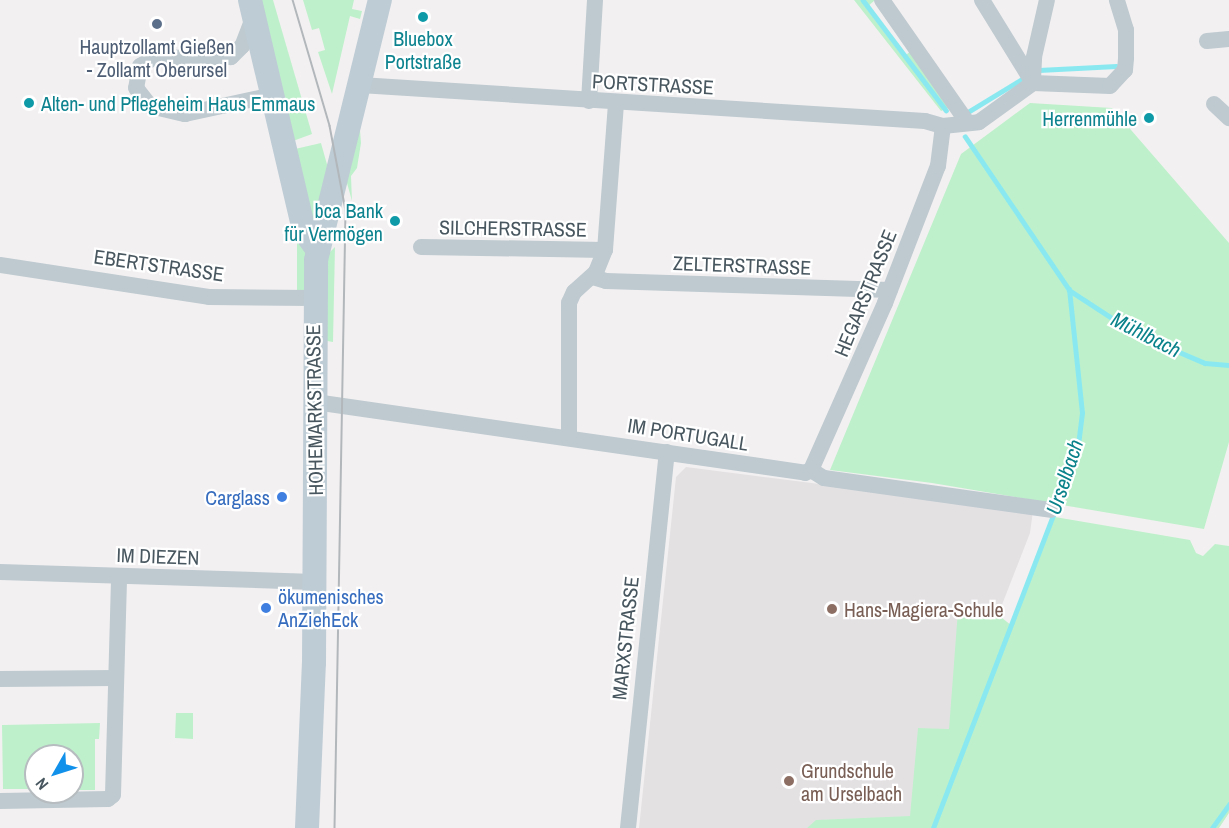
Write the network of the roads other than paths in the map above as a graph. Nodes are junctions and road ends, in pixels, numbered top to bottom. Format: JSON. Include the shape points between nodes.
{"nodes":[{"id":1,"x":380,"y":0,"type":"edge"},
{"id":2,"x":595,"y":0,"type":"edge"},
{"id":3,"x":882,"y":0,"type":"edge"},
{"id":4,"x":982,"y":0,"type":"edge"},
{"id":5,"x":1047,"y":0,"type":"edge"},
{"id":6,"x":1117,"y":0,"type":"edge"},
{"id":7,"x":252,"y":7,"type":"edge"},
{"id":8,"x":1229,"y":39,"type":"edge"},
{"id":9,"x":1208,"y":41,"type":"dead end"},
{"id":10,"x":1033,"y":83,"type":"junction"},
{"id":11,"x":360,"y":85,"type":"junction"},
{"id":12,"x":273,"y":95,"type":"junction"},
{"id":13,"x":589,"y":101,"type":"junction"},
{"id":14,"x":616,"y":103,"type":"junction"},
{"id":15,"x":1214,"y":104,"type":"dead end"},
{"id":16,"x":1229,"y":118,"type":"edge"},
{"id":17,"x":967,"y":122,"type":"junction"},
{"id":18,"x":943,"y":126,"type":"junction"},
{"id":19,"x":421,"y":247,"type":"dead end"},
{"id":20,"x":318,"y":249,"type":"junction"},
{"id":21,"x":604,"y":250,"type":"junction"},
{"id":22,"x":0,"y":265,"type":"edge"},
{"id":23,"x":592,"y":277,"type":"junction"},
{"id":24,"x":890,"y":291,"type":"junction"},
{"id":25,"x":313,"y":298,"type":"junction"},
{"id":26,"x":315,"y":402,"type":"junction"},
{"id":27,"x":569,"y":437,"type":"junction"},
{"id":28,"x":666,"y":452,"type":"junction"},
{"id":29,"x":812,"y":470,"type":"junction"},
{"id":30,"x":1051,"y":510,"type":"dead end"},
{"id":31,"x":0,"y":572,"type":"edge"},
{"id":32,"x":119,"y":576,"type":"junction"},
{"id":33,"x":315,"y":582,"type":"junction"},
{"id":34,"x":116,"y":678,"type":"junction"},
{"id":35,"x":0,"y":679,"type":"edge"},
{"id":36,"x":0,"y":801,"type":"edge"},
{"id":37,"x":307,"y":828,"type":"edge"},
{"id":38,"x":628,"y":828,"type":"edge"}],
"edges":[{"from":1,"to":11,"type":"street","name":"HOHEMARKSTRASSE"},
{"from":2,"to":13,"type":"street"},
{"from":3,"to":17,"type":"street"},
{"from":4,"to":10,"type":"street"},
{"from":5,"to":10,"type":"street","via":[[1034,57]]},
{"from":6,"to":10,"type":"street","via":[[1126,30],[1126,64],[1110,86]]},
{"from":7,"to":12,"type":"street"},
{"from":7,"to":12,"type":"street","via":[[242,45],[231,57],[153,58],[140,66],[136,88],[150,106],[185,114]]},
{"from":8,"to":9,"type":"street"},
{"from":10,"to":17,"type":"street","via":[[979,122]]},
{"from":11,"to":13,"type":"street","name":"PORTSTRASSE"},
{"from":11,"to":20,"type":"street","name":"HOHEMARKSTRASSE"},
{"from":12,"to":20,"type":"street","via":[[304,231]]},
{"from":13,"to":14,"type":"street","name":"PORTSTRASSE"},
{"from":14,"to":18,"type":"street","name":"PORTSTRASSE","via":[[925,121]]},
{"from":14,"to":21,"type":"street","name":"SILCHERSTRASSE"},
{"from":15,"to":16,"type":"street"},
{"from":17,"to":18,"type":"street"},
{"from":18,"to":24,"type":"street","name":"HEGARSTRASSE","via":[[938,165]]},
{"from":19,"to":21,"type":"street","name":"SILCHERSTRASSE"},
{"from":20,"to":25,"type":"street","name":"HOHEMARKSTRASSE"},
{"from":21,"to":23,"type":"street","name":"SILCHERSTRASSE"},
{"from":22,"to":25,"type":"street","name":"EBERTSTRASSE","via":[[209,297]]},
{"from":23,"to":24,"type":"street","name":"ZELTERSTRASSE","via":[[606,281]]},
{"from":23,"to":27,"type":"street","name":"SILCHERSTRASSE","via":[[574,292],[569,303]]},
{"from":24,"to":29,"type":"street","name":"HEGARSTRASSE"},
{"from":25,"to":26,"type":"street","name":"HOHEMARKSTRASSE"},
{"from":26,"to":27,"type":"street","name":"IM PORTUGALL"},
{"from":26,"to":33,"type":"street","name":"HOHEMARKSTRASSE"},
{"from":27,"to":28,"type":"street","name":"IM PORTUGALL"},
{"from":28,"to":29,"type":"street","name":"IM PORTUGALL"},
{"from":28,"to":38,"type":"street","name":"MARXSTRASSE"},
{"from":29,"to":30,"type":"street","name":"IM PORTUGALL","via":[[824,478]]},
{"from":31,"to":32,"type":"street","name":"IM DIEZEN"},
{"from":32,"to":33,"type":"street","name":"IM DIEZEN"},
{"from":32,"to":34,"type":"street"},
{"from":33,"to":37,"type":"street","name":"HOHEMARKSTRASSE"},
{"from":34,"to":35,"type":"street"},
{"from":34,"to":36,"type":"street","via":[[113,795],[108,800]]}]}
